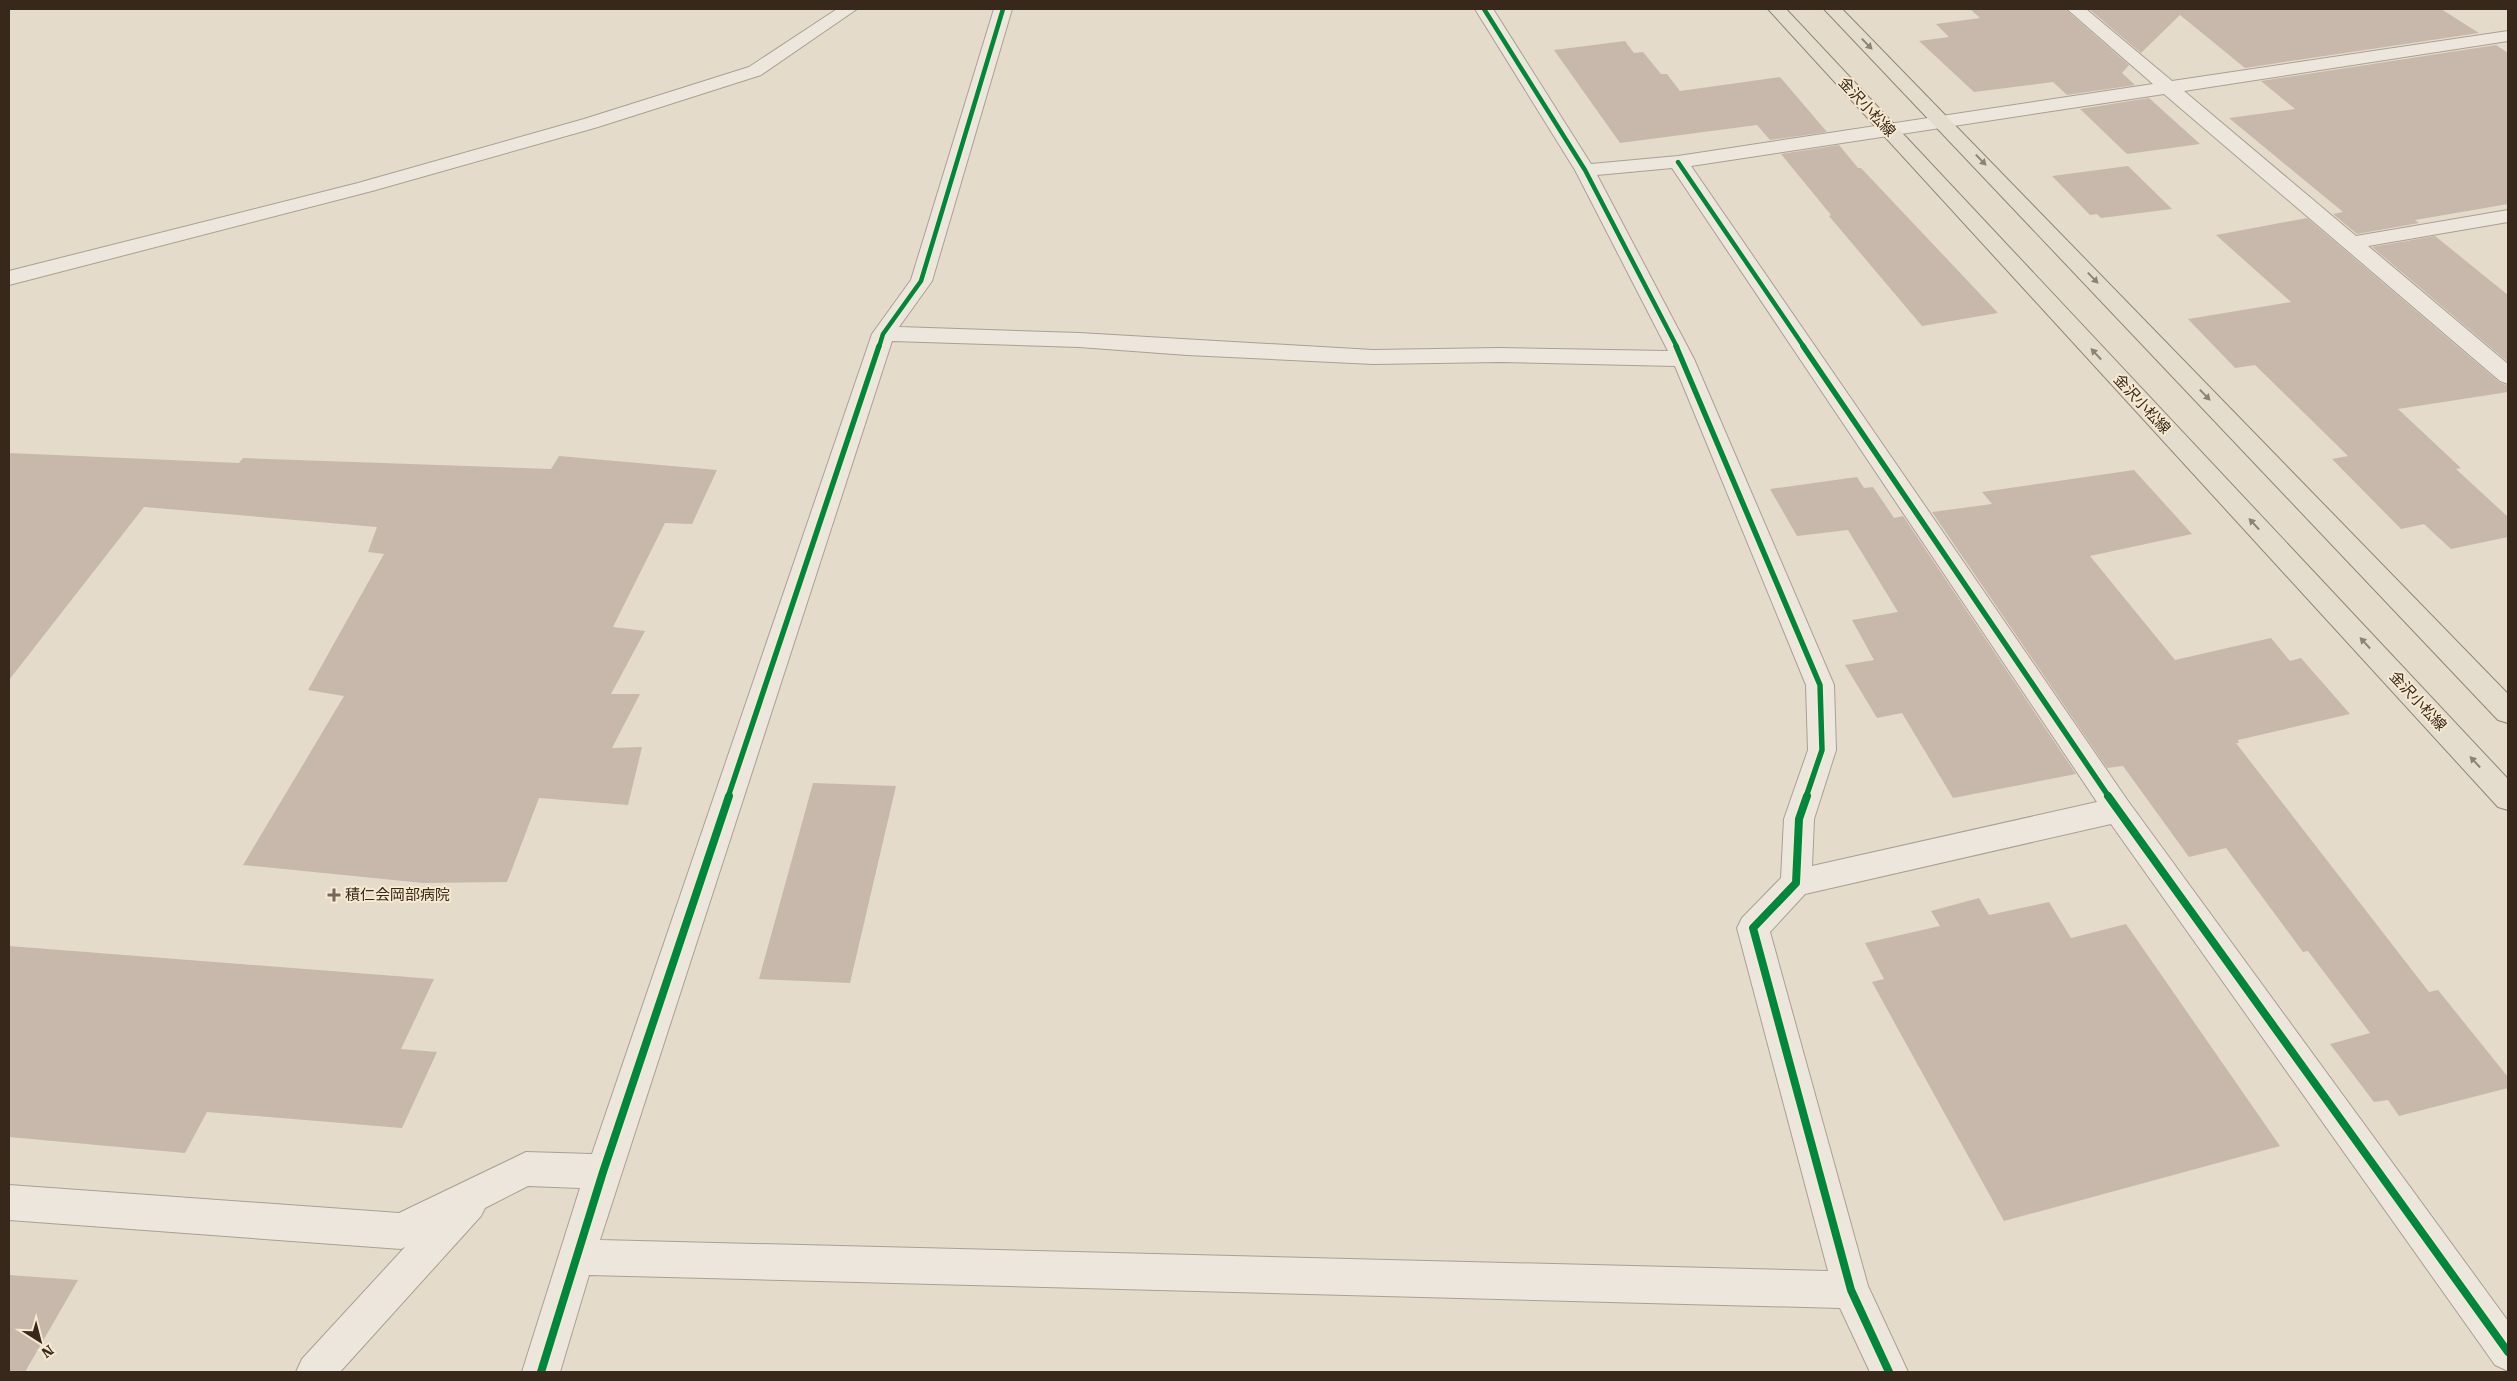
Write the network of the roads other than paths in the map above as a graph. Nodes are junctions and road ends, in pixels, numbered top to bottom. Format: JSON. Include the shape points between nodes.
{"nodes":[{"id":1,"x":848,"y":9,"type":"edge"},
{"id":2,"x":1003,"y":9,"type":"edge"},
{"id":3,"x":1484,"y":9,"type":"edge"},
{"id":4,"x":1777,"y":9,"type":"edge"},
{"id":5,"x":1833,"y":9,"type":"edge"},
{"id":6,"x":2076,"y":9,"type":"edge"},
{"id":7,"x":2508,"y":36,"type":"edge"},
{"id":8,"x":2167,"y":88,"type":"junction"},
{"id":9,"x":1944,"y":122,"type":"junction"},
{"id":10,"x":1888,"y":129,"type":"junction"},
{"id":11,"x":1678,"y":162,"type":"junction"},
{"id":12,"x":1585,"y":170,"type":"junction"},
{"id":13,"x":2508,"y":216,"type":"edge"},
{"id":14,"x":2351,"y":243,"type":"junction"},
{"id":15,"x":9,"y":278,"type":"edge"},
{"id":16,"x":883,"y":334,"type":"junction"},
{"id":17,"x":1683,"y":359,"type":"junction"},
{"id":18,"x":2508,"y":376,"type":"edge"},
{"id":19,"x":2508,"y":712,"type":"edge"},
{"id":20,"x":2508,"y":798,"type":"edge"},
{"id":21,"x":2118,"y":810,"type":"junction"},
{"id":22,"x":1796,"y":883,"type":"junction"},
{"id":23,"x":603,"y":1172,"type":"junction"},
{"id":24,"x":482,"y":1190,"type":"junction"},
{"id":25,"x":9,"y":1203,"type":"edge"},
{"id":26,"x":576,"y":1257,"type":"junction"},
{"id":27,"x":1851,"y":1290,"type":"junction"},
{"id":28,"x":2508,"y":1352,"type":"edge"},
{"id":29,"x":315,"y":1372,"type":"edge"},
{"id":30,"x":540,"y":1372,"type":"edge"},
{"id":31,"x":1888,"y":1372,"type":"edge"}],
"edges":[{"from":1,"to":15,"type":"street","via":[[755,71],[591,123],[365,187]]},
{"from":2,"to":16,"type":"street","via":[[921,281]]},
{"from":3,"to":12,"type":"street"},
{"from":4,"to":10,"type":"main road","name":"金沢小松線"},
{"from":5,"to":9,"type":"main road","one_way":true},
{"from":6,"to":8,"type":"street"},
{"from":7,"to":8,"type":"street"},
{"from":8,"to":9,"type":"street"},
{"from":8,"to":14,"type":"street"},
{"from":9,"to":10,"type":"street"},
{"from":9,"to":19,"type":"main road","one_way":true},
{"from":10,"to":11,"type":"street"},
{"from":20,"to":10,"type":"main road","name":"金沢小松線","one_way":true},
{"from":11,"to":12,"type":"street"},
{"from":11,"to":21,"type":"street"},
{"from":12,"to":17,"type":"street"},
{"from":13,"to":14,"type":"street"},
{"from":14,"to":18,"type":"street"},
{"from":16,"to":17,"type":"street","via":[[1079,340],[1372,356]]},
{"from":16,"to":23,"type":"street"},
{"from":17,"to":22,"type":"street","via":[[1820,685],[1822,750],[1799,819]]},
{"from":21,"to":22,"type":"street"},
{"from":21,"to":28,"type":"street"},
{"from":22,"to":27,"type":"street","via":[[1753,928]]},
{"from":23,"to":24,"type":"street","via":[[526,1169]]},
{"from":23,"to":26,"type":"street"},
{"from":24,"to":25,"type":"street","via":[[401,1231]]},
{"from":24,"to":29,"type":"street"},
{"from":26,"to":27,"type":"street"},
{"from":26,"to":30,"type":"street"},
{"from":27,"to":31,"type":"street"}]}
